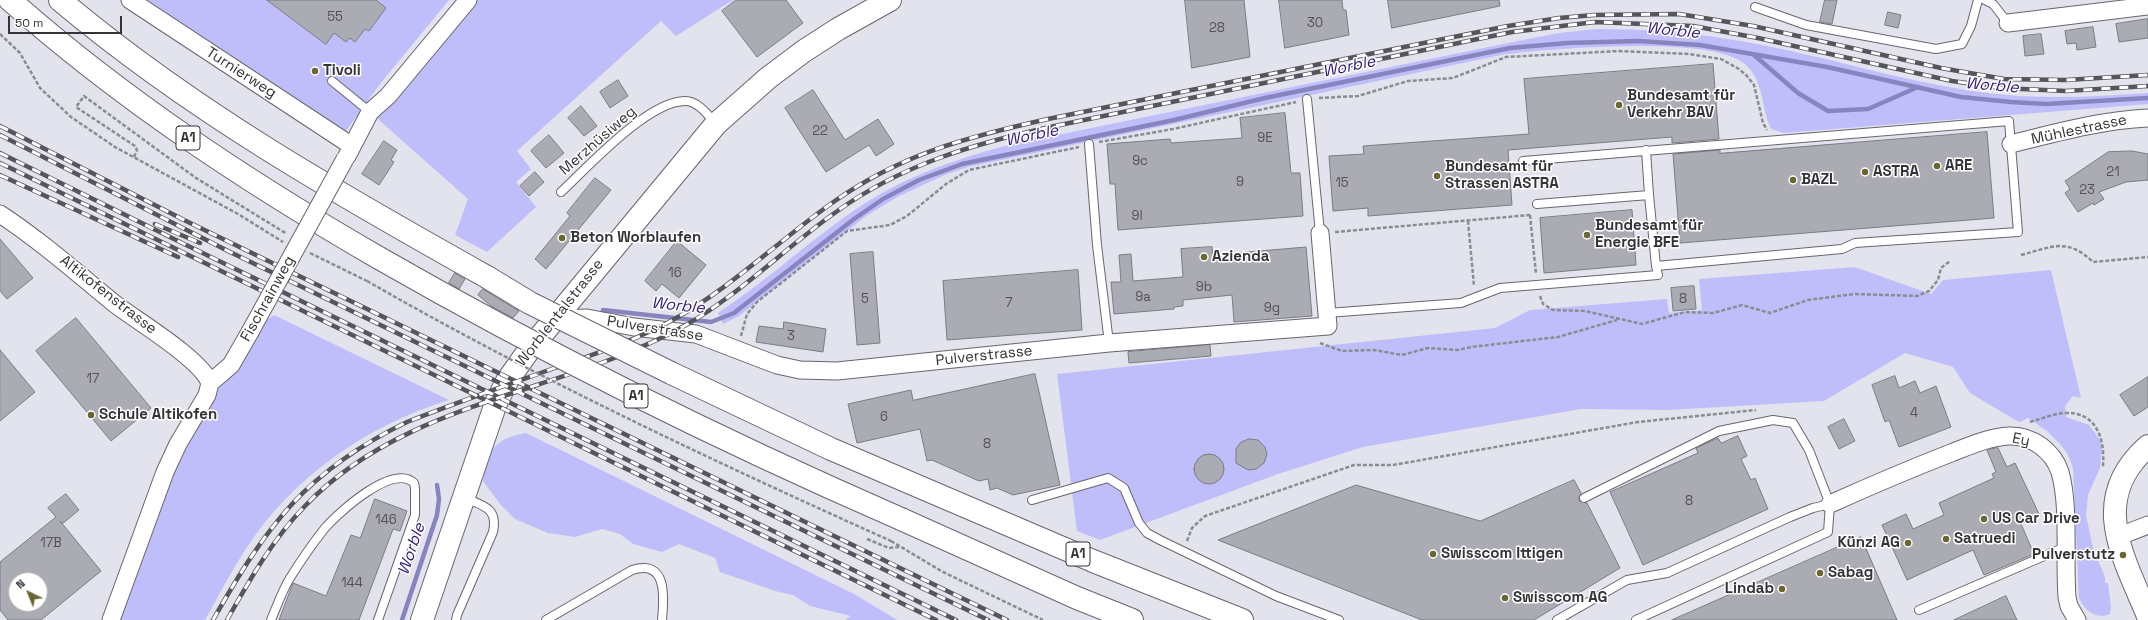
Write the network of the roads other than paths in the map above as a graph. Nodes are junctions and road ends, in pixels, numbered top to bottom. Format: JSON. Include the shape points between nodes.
{"nodes":[{"id":1,"x":10,"y":0,"type":"edge"},
{"id":2,"x":60,"y":0,"type":"edge"},
{"id":3,"x":130,"y":0,"type":"edge"},
{"id":4,"x":468,"y":0,"type":"edge"},
{"id":5,"x":890,"y":0,"type":"edge"},
{"id":6,"x":1978,"y":0,"type":"edge"},
{"id":7,"x":1985,"y":0,"type":"edge"},
{"id":8,"x":2148,"y":6,"type":"edge"},
{"id":9,"x":1755,"y":7,"type":"dead end"},
{"id":10,"x":2008,"y":23,"type":"joint"},
{"id":11,"x":332,"y":81,"type":"dead end"},
{"id":12,"x":1307,"y":99,"type":"road end"},
{"id":13,"x":370,"y":112,"type":"junction"},
{"id":14,"x":2148,"y":118,"type":"edge"},
{"id":15,"x":716,"y":124,"type":"junction"},
{"id":16,"x":1089,"y":144,"type":"road end"},
{"id":17,"x":2011,"y":144,"type":"junction"},
{"id":18,"x":1646,"y":150,"type":"junction"},
{"id":19,"x":348,"y":153,"type":"junction"},
{"id":20,"x":1523,"y":161,"type":"dead end"},
{"id":21,"x":561,"y":192,"type":"dead end"},
{"id":22,"x":1650,"y":195,"type":"junction"},
{"id":23,"x":1537,"y":204,"type":"road end"},
{"id":24,"x":0,"y":214,"type":"edge"},
{"id":25,"x":1320,"y":233,"type":"joint"},
{"id":26,"x":1656,"y":266,"type":"junction"},
{"id":27,"x":1327,"y":313,"type":"junction"},
{"id":28,"x":553,"y":319,"type":"junction"},
{"id":29,"x":1108,"y":344,"type":"junction"},
{"id":30,"x":210,"y":383,"type":"junction"},
{"id":31,"x":2148,"y":446,"type":"edge"},
{"id":32,"x":464,"y":497,"type":"junction"},
{"id":33,"x":1584,"y":498,"type":"dead end"},
{"id":34,"x":1032,"y":500,"type":"dead end"},
{"id":35,"x":1830,"y":504,"type":"junction"},
{"id":36,"x":2148,"y":525,"type":"edge"},
{"id":37,"x":2117,"y":537,"type":"junction"},
{"id":38,"x":2065,"y":547,"type":"junction"},
{"id":39,"x":1919,"y":610,"type":"dead end"},
{"id":40,"x":2148,"y":616,"type":"edge"},
{"id":41,"x":112,"y":620,"type":"edge"},
{"id":42,"x":271,"y":620,"type":"edge"},
{"id":43,"x":378,"y":620,"type":"edge"},
{"id":44,"x":422,"y":620,"type":"edge"},
{"id":45,"x":456,"y":620,"type":"edge"},
{"id":46,"x":546,"y":620,"type":"edge"},
{"id":47,"x":662,"y":620,"type":"edge"},
{"id":48,"x":1132,"y":620,"type":"edge"},
{"id":49,"x":1242,"y":620,"type":"edge"},
{"id":50,"x":1339,"y":620,"type":"edge"},
{"id":51,"x":1557,"y":620,"type":"edge"},
{"id":52,"x":1636,"y":620,"type":"edge"},
{"id":53,"x":2077,"y":620,"type":"edge"}],
"edges":[{"from":1,"to":48,"type":"main road","number":"A1","bridge":true,"via":[[119,88],[213,156],[296,210],[578,368],[817,482]]},
{"from":2,"to":49,"type":"main road","number":"A1","bridge":true,"via":[[139,63],[239,132],[314,179],[530,303],[831,450]]},
{"from":3,"to":19,"type":"street","name":"Turnierweg"},
{"from":4,"to":13,"type":"street","name":"Fischrainweg","via":[[388,96]]},
{"from":5,"to":15,"type":"main road","name":"Worblentalstrasse","via":[[804,51],[768,78]]},
{"from":6,"to":9,"type":"lane","via":[[1971,26],[1962,44],[1936,49],[1806,25]]},
{"from":7,"to":10,"type":"lane","via":[[1993,4]]},
{"from":8,"to":10,"type":"street"},
{"from":11,"to":13,"type":"lane"},
{"from":12,"to":25,"type":"lane"},
{"from":13,"to":19,"type":"street","name":"Fischrainweg"},
{"from":14,"to":17,"type":"street","name":"Mühlestrasse"},
{"from":15,"to":21,"type":"lane","name":"Merzhüsiweg","via":[[694,104],[685,101],[672,104],[640,120]]},
{"from":15,"to":28,"type":"main road","name":"Worblentalstrasse"},
{"from":16,"to":29,"type":"lane"},
{"from":17,"to":18,"type":"lane","via":[[2009,121]]},
{"from":17,"to":26,"type":"lane","via":[[2018,232],[1855,243],[1842,249]]},
{"from":18,"to":20,"type":"lane"},
{"from":18,"to":22,"type":"lane"},
{"from":19,"to":30,"type":"street","name":"Fischrainweg","bridge":true,"via":[[231,365]]},
{"from":22,"to":23,"type":"lane"},
{"from":22,"to":26,"type":"lane"},
{"from":24,"to":30,"type":"street","name":"Altikofenstrasse","via":[[160,335],[203,371]]},
{"from":25,"to":27,"type":"street","name":"Pulverstrasse"},
{"from":26,"to":27,"type":"lane","via":[[1658,275],[1500,288],[1461,303]]},
{"from":27,"to":29,"type":"street","name":"Pulverstrasse","via":[[1328,326]]},
{"from":28,"to":29,"type":"street","name":"Pulverstrasse","via":[[588,318],[634,327],[696,334],[777,365],[800,370],[837,371]]},
{"from":28,"to":32,"type":"main road","name":"Worblentalstrasse","via":[[507,381],[496,403]]},
{"from":30,"to":41,"type":"street","name":"Fischrainweg","via":[[207,395],[165,472]]},
{"from":31,"to":37,"type":"main road","via":[[2127,467],[2118,486],[2114,514]]},
{"from":32,"to":44,"type":"main road","name":"Worblentalstrasse"},
{"from":32,"to":45,"type":"lane","via":[[490,511],[495,524]]},
{"from":33,"to":35,"type":"lane","via":[[1720,431],[1773,420],[1793,423],[1809,450]]},
{"from":34,"to":50,"type":"lane","via":[[1108,478],[1124,488],[1139,523],[1147,533],[1276,596]]},
{"from":35,"to":38,"type":"street","name":"Ey","via":[[1977,443],[2000,437],[2019,436],[2042,447],[2057,467],[2062,485]]},
{"from":35,"to":51,"type":"lane","via":[[1813,508],[1667,573],[1627,580]]},
{"from":35,"to":52,"type":"lane","via":[[1828,532]]},
{"from":36,"to":37,"type":"street"},
{"from":37,"to":40,"type":"main road"},
{"from":38,"to":39,"type":"lane"},
{"from":38,"to":53,"type":"street","name":"Ey","via":[[2067,597]]},
{"from":42,"to":43,"type":"lane","via":[[290,577],[328,526],[359,498],[386,481],[392,478],[406,478],[414,483],[415,515]]},
{"from":46,"to":47,"type":"lane","via":[[632,570],[640,568],[653,572],[662,582]]}]}
